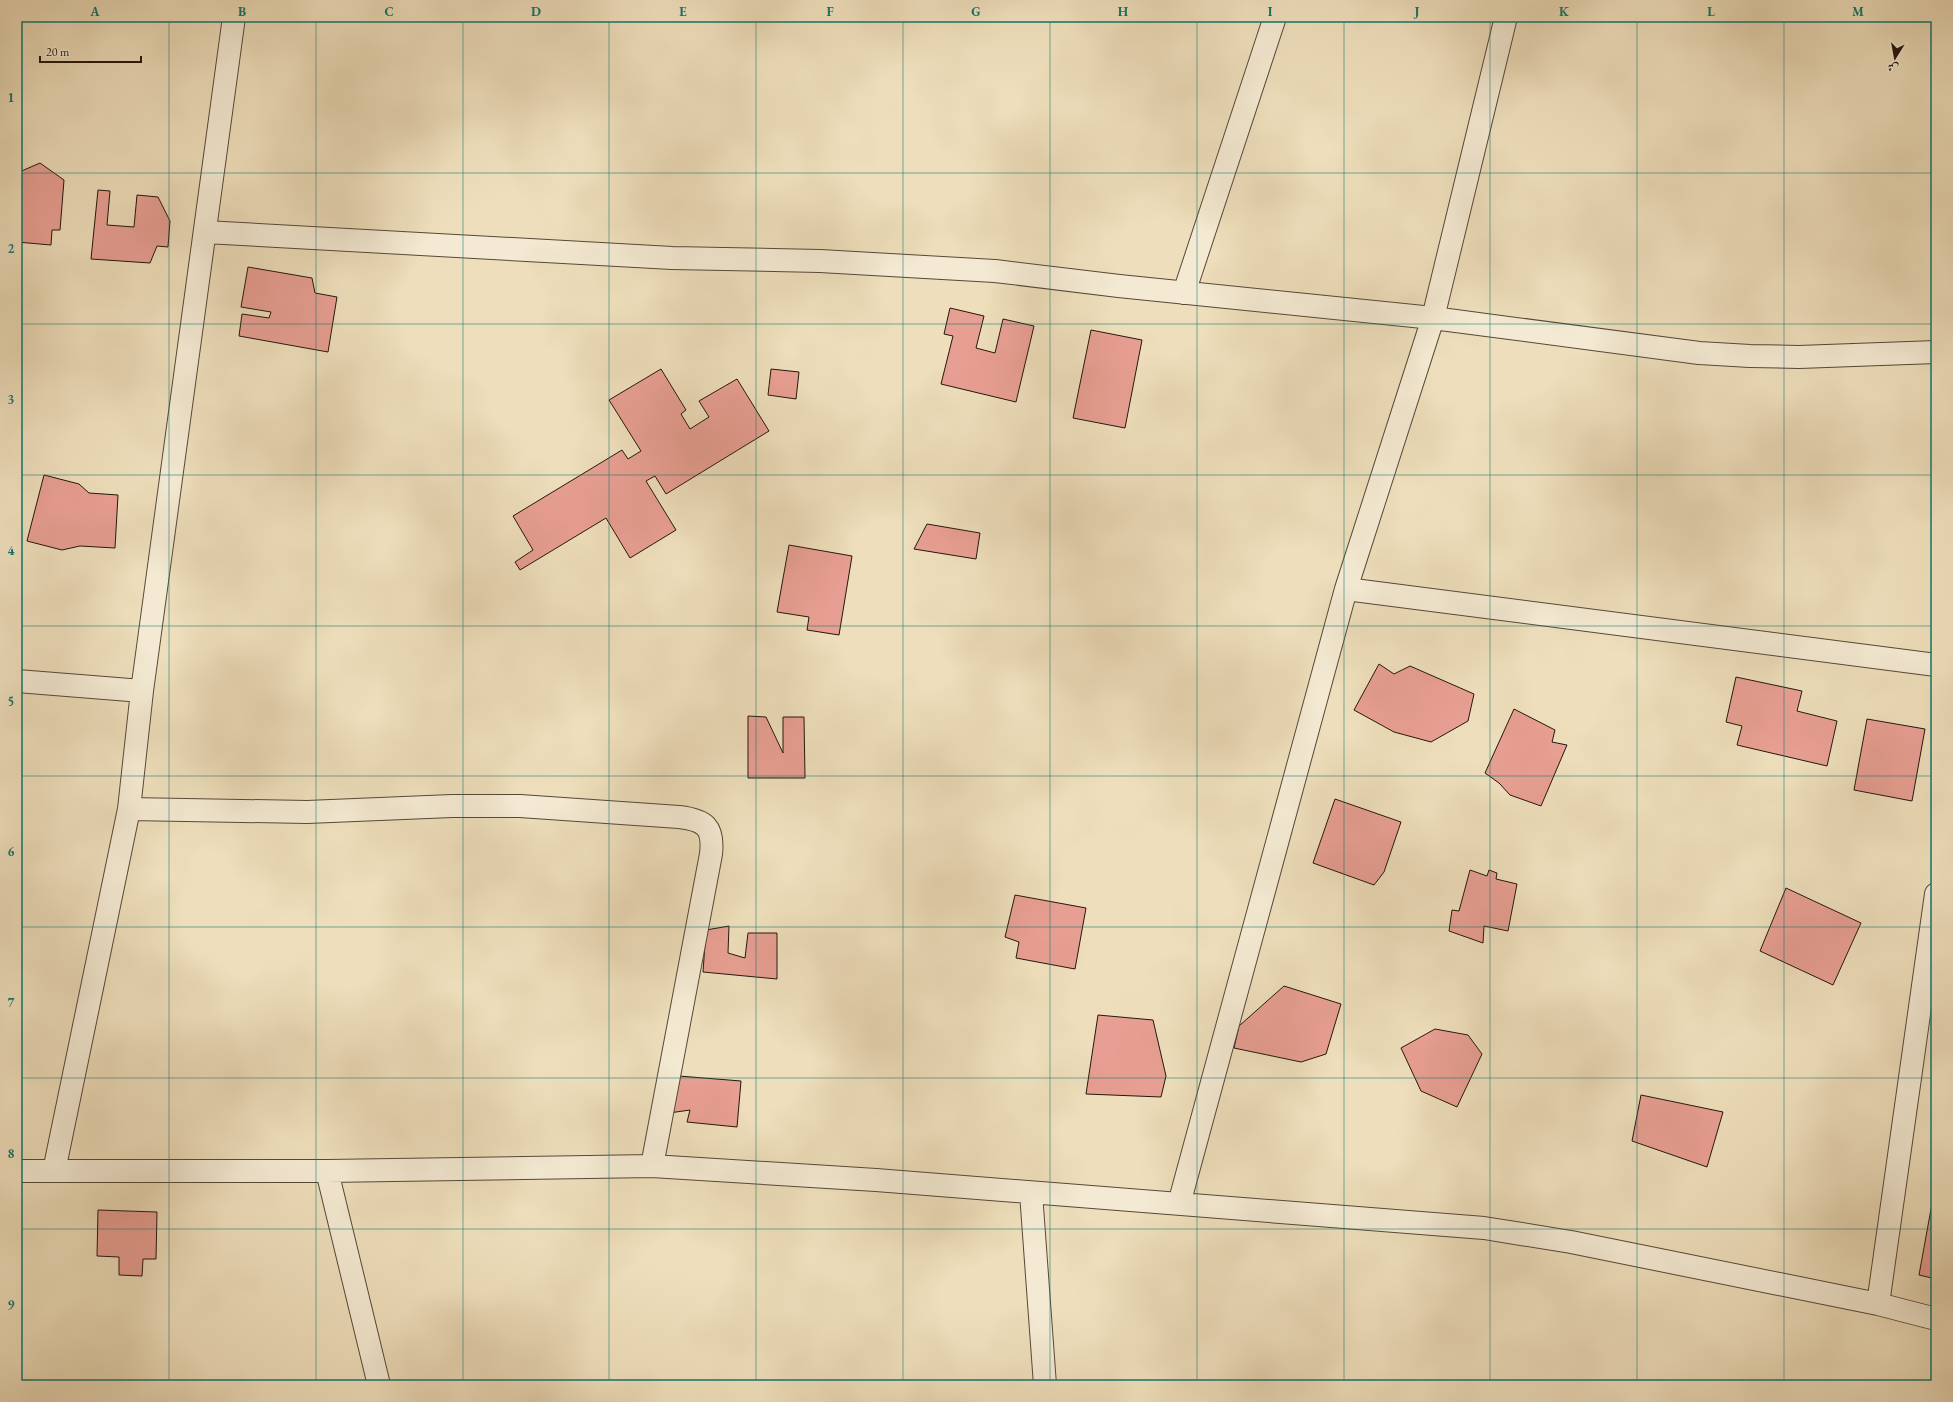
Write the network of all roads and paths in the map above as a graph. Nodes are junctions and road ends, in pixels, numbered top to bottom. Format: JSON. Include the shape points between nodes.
{"nodes":[{"id":1,"x":234,"y":17,"type":"edge"},
{"id":2,"x":1274,"y":17,"type":"edge"},
{"id":3,"x":1506,"y":17,"type":"edge"},
{"id":4,"x":205,"y":232,"type":"junction"},
{"id":5,"x":1184,"y":293,"type":"junction"},
{"id":6,"x":1433,"y":318,"type":"junction"},
{"id":7,"x":1936,"y":352,"type":"edge"},
{"id":8,"x":1346,"y":589,"type":"junction"},
{"id":9,"x":1936,"y":665,"type":"edge"},
{"id":10,"x":17,"y":680,"type":"edge"},
{"id":11,"x":142,"y":691,"type":"junction"},
{"id":12,"x":129,"y":809,"type":"junction"},
{"id":13,"x":1936,"y":894,"type":"edge"},
{"id":14,"x":652,"y":1166,"type":"junction"},
{"id":15,"x":17,"y":1171,"type":"edge"},
{"id":16,"x":54,"y":1171,"type":"junction"},
{"id":17,"x":327,"y":1171,"type":"junction"},
{"id":18,"x":1031,"y":1192,"type":"junction"},
{"id":19,"x":1180,"y":1204,"type":"junction"},
{"id":20,"x":1878,"y":1304,"type":"junction"},
{"id":21,"x":1936,"y":1318,"type":"edge"},
{"id":22,"x":379,"y":1385,"type":"edge"},
{"id":23,"x":1045,"y":1385,"type":"edge"}],
"edges":[{"from":1,"to":4,"type":"street"},
{"from":2,"to":5,"type":"street"},
{"from":3,"to":6,"type":"street"},
{"from":4,"to":5,"type":"street","via":[[672,258],[820,261],[995,271]]},
{"from":4,"to":11,"type":"street"},
{"from":5,"to":6,"type":"street"},
{"from":6,"to":7,"type":"street","via":[[1700,353],[1799,357]]},
{"from":6,"to":8,"type":"street"},
{"from":8,"to":9,"type":"street"},
{"from":8,"to":19,"type":"street"},
{"from":10,"to":11,"type":"street"},
{"from":11,"to":12,"type":"street"},
{"from":12,"to":14,"type":"street","via":[[306,812],[520,806],[679,817],[704,824],[711,833],[711,854]]},
{"from":12,"to":16,"type":"street"},
{"from":13,"to":20,"type":"street"},
{"from":14,"to":17,"type":"street"},
{"from":14,"to":18,"type":"street"},
{"from":15,"to":16,"type":"street"},
{"from":16,"to":17,"type":"street"},
{"from":17,"to":22,"type":"street"},
{"from":18,"to":19,"type":"street"},
{"from":18,"to":23,"type":"street"},
{"from":19,"to":20,"type":"street","via":[[1484,1228],[1571,1242]]},
{"from":20,"to":21,"type":"street"}]}
